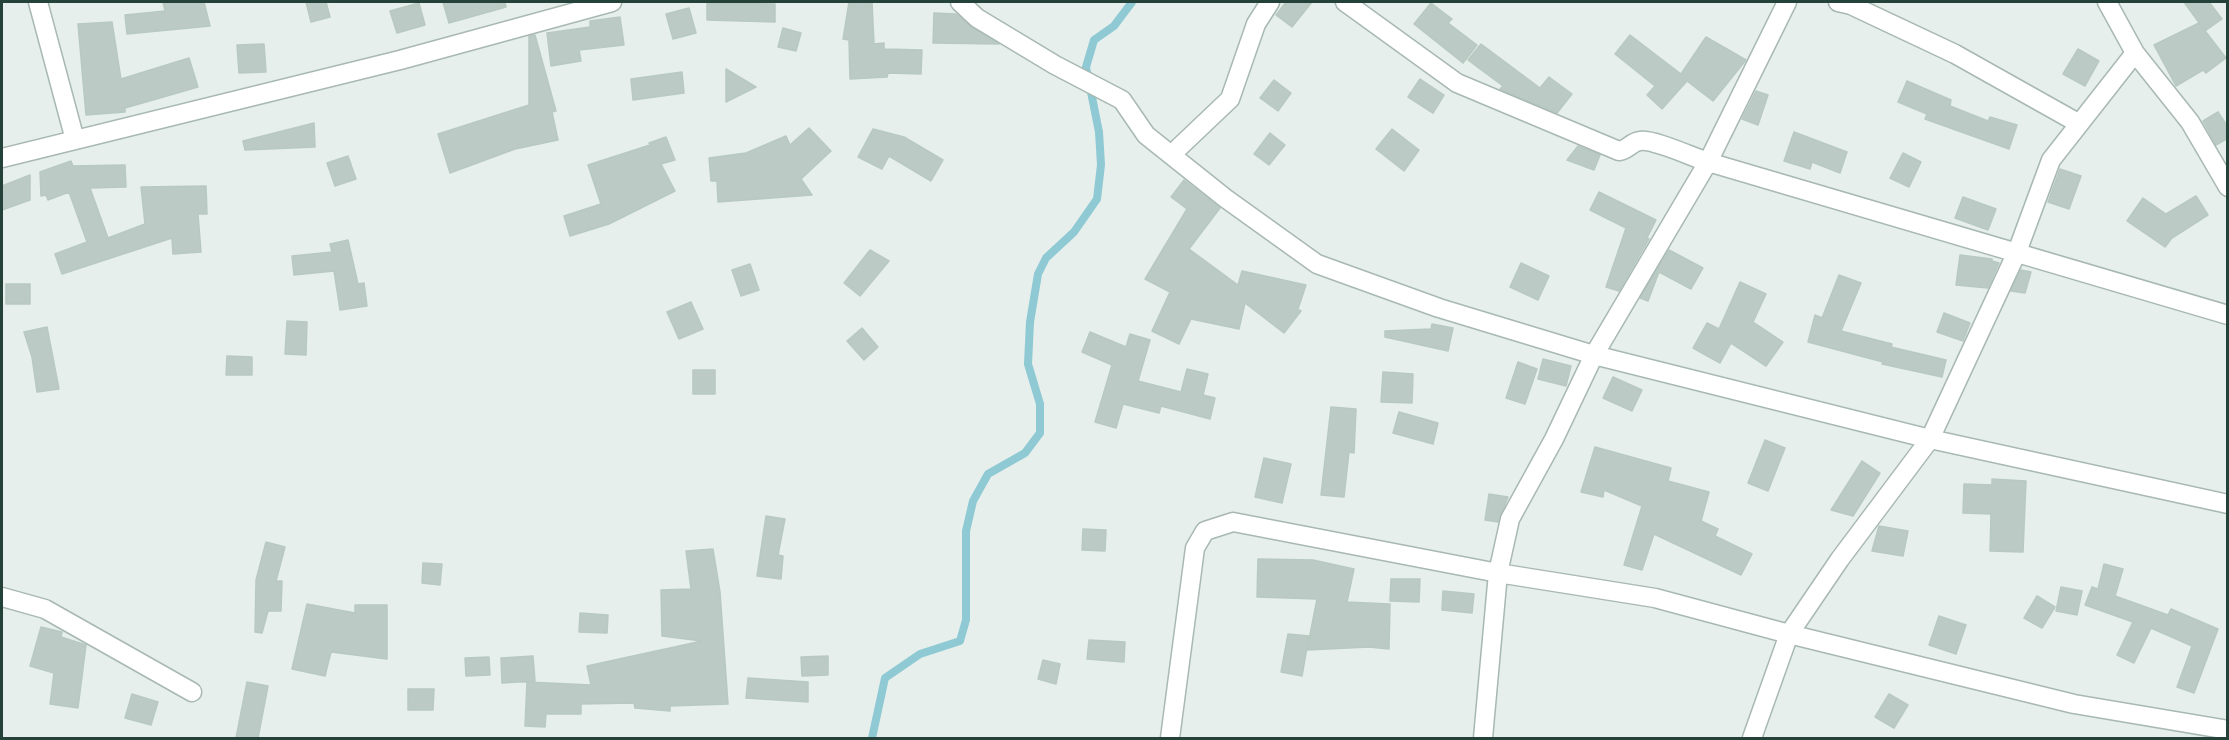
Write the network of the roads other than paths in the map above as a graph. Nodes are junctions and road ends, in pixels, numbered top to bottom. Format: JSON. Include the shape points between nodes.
{"nodes":[{"id":1,"x":38,"y":2,"type":"edge"},
{"id":2,"x":612,"y":2,"type":"edge"},
{"id":3,"x":960,"y":2,"type":"edge"},
{"id":4,"x":1270,"y":2,"type":"edge"},
{"id":5,"x":1345,"y":2,"type":"edge"},
{"id":6,"x":1787,"y":2,"type":"edge"},
{"id":7,"x":2107,"y":2,"type":"edge"},
{"id":8,"x":1847,"y":3,"type":"edge"},
{"id":9,"x":2135,"y":53,"type":"junction"},
{"id":10,"x":2078,"y":123,"type":"junction"},
{"id":11,"x":75,"y":140,"type":"junction"},
{"id":12,"x":1171,"y":154,"type":"junction"},
{"id":13,"x":2,"y":158,"type":"edge"},
{"id":14,"x":1708,"y":162,"type":"junction"},
{"id":15,"x":2228,"y":187,"type":"edge"},
{"id":16,"x":2017,"y":252,"type":"junction"},
{"id":17,"x":2228,"y":315,"type":"edge"},
{"id":18,"x":1594,"y":355,"type":"junction"},
{"id":19,"x":1930,"y":439,"type":"junction"},
{"id":20,"x":2228,"y":504,"type":"edge"},
{"id":21,"x":1498,"y":573,"type":"junction"},
{"id":22,"x":2,"y":597,"type":"edge"},
{"id":23,"x":1789,"y":634,"type":"junction"},
{"id":24,"x":192,"y":692,"type":"dead end"},
{"id":25,"x":2228,"y":730,"type":"edge"},
{"id":26,"x":1170,"y":738,"type":"edge"},
{"id":27,"x":1483,"y":738,"type":"edge"},
{"id":28,"x":1752,"y":738,"type":"edge"}],
"edges":[{"from":1,"to":11,"type":"street"},
{"from":2,"to":11,"type":"street","via":[[400,60]]},
{"from":3,"to":12,"type":"street","via":[[977,18],[1054,65],[1122,100],[1146,135]]},
{"from":4,"to":12,"type":"street","via":[[1256,24],[1230,99]]},
{"from":5,"to":14,"type":"street","via":[[1457,83],[1619,151],[1646,141]]},
{"from":6,"to":14,"type":"street"},
{"from":7,"to":9,"type":"street"},
{"from":8,"to":10,"type":"street","via":[[1956,54]]},
{"from":9,"to":10,"type":"street"},
{"from":9,"to":15,"type":"street","via":[[2190,122]]},
{"from":10,"to":16,"type":"street","via":[[2051,160]]},
{"from":11,"to":13,"type":"street"},
{"from":12,"to":18,"type":"street","via":[[1317,264],[1439,308]]},
{"from":14,"to":16,"type":"street"},
{"from":14,"to":18,"type":"street"},
{"from":16,"to":17,"type":"street"},
{"from":16,"to":19,"type":"street"},
{"from":18,"to":19,"type":"street"},
{"from":18,"to":21,"type":"street","via":[[1510,519]]},
{"from":19,"to":20,"type":"street"},
{"from":19,"to":23,"type":"street"},
{"from":21,"to":23,"type":"street","via":[[1654,598]]},
{"from":21,"to":26,"type":"street","via":[[1233,522],[1205,531],[1196,548]]},
{"from":21,"to":27,"type":"street"},
{"from":22,"to":24,"type":"street","via":[[45,609]]},
{"from":23,"to":25,"type":"street","via":[[2074,704]]},
{"from":23,"to":28,"type":"street"}]}
